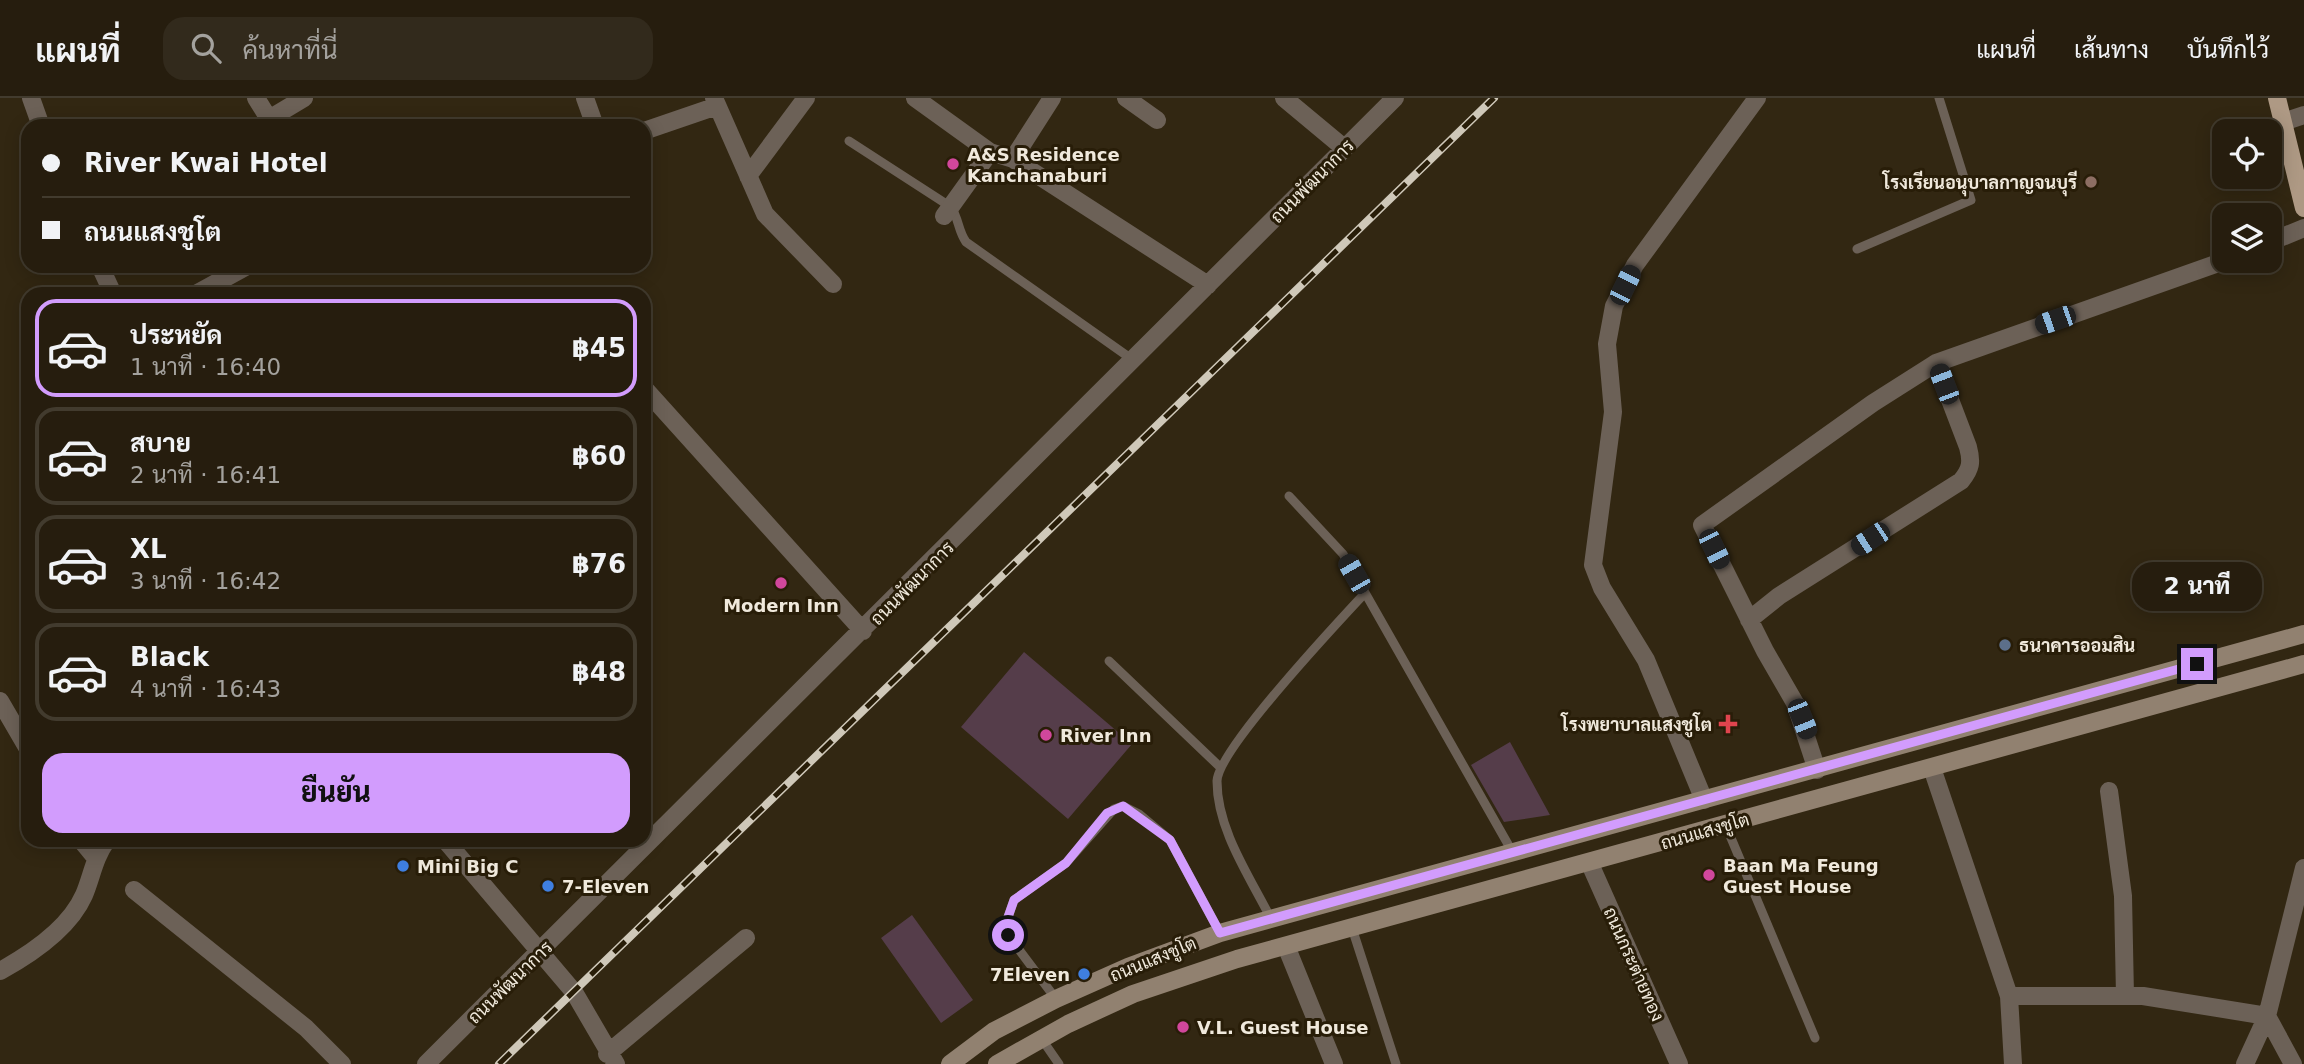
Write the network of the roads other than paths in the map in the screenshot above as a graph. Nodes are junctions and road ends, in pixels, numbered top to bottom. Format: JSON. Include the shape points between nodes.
{"nodes":[{"id":1,"x":31,"y":98,"type":"edge"},
{"id":2,"x":256,"y":98,"type":"edge"},
{"id":3,"x":303,"y":98,"type":"edge"},
{"id":4,"x":584,"y":98,"type":"edge"},
{"id":5,"x":806,"y":98,"type":"edge"},
{"id":6,"x":915,"y":98,"type":"edge"},
{"id":7,"x":1052,"y":98,"type":"edge"},
{"id":8,"x":1126,"y":98,"type":"edge"},
{"id":9,"x":1284,"y":98,"type":"edge"},
{"id":10,"x":1395,"y":98,"type":"edge"},
{"id":11,"x":1757,"y":98,"type":"edge"},
{"id":12,"x":1939,"y":98,"type":"edge"},
{"id":13,"x":2277,"y":98,"type":"edge"},
{"id":14,"x":715,"y":102,"type":"edge"},
{"id":15,"x":2304,"y":115,"type":"edge"},
{"id":16,"x":38,"y":119,"type":"edge"},
{"id":17,"x":592,"y":119,"type":"edge"},
{"id":18,"x":1157,"y":120,"type":"dead end"},
{"id":19,"x":2283,"y":122,"type":"junction"},
{"id":20,"x":651,"y":128,"type":"edge"},
{"id":21,"x":849,"y":141,"type":"dead end"},
{"id":22,"x":1344,"y":148,"type":"junction"},
{"id":23,"x":990,"y":152,"type":"junction"},
{"id":24,"x":1013,"y":159,"type":"junction"},
{"id":25,"x":748,"y":176,"type":"junction"},
{"id":26,"x":2304,"y":208,"type":"edge"},
{"id":27,"x":947,"y":212,"type":"junction"},
{"id":28,"x":2304,"y":228,"type":"edge"},
{"id":29,"x":2282,"y":237,"type":"edge"},
{"id":30,"x":1857,"y":249,"type":"dead end"},
{"id":31,"x":2212,"y":265,"type":"edge"},
{"id":32,"x":234,"y":273,"type":"edge"},
{"id":33,"x":833,"y":284,"type":"dead end"},
{"id":34,"x":1208,"y":285,"type":"junction"},
{"id":35,"x":209,"y":287,"type":"edge"},
{"id":36,"x":1133,"y":360,"type":"junction"},
{"id":37,"x":1936,"y":363,"type":"junction"},
{"id":38,"x":651,"y":396,"type":"edge"},
{"id":39,"x":1289,"y":496,"type":"dead end"},
{"id":40,"x":1365,"y":593,"type":"junction"},
{"id":41,"x":1749,"y":620,"type":"junction"},
{"id":42,"x":863,"y":631,"type":"junction"},
{"id":43,"x":2304,"y":634,"type":"edge"},
{"id":44,"x":1109,"y":661,"type":"dead end"},
{"id":45,"x":2304,"y":664,"type":"edge"},
{"id":46,"x":0,"y":701,"type":"edge"},
{"id":47,"x":21,"y":737,"type":"edge"},
{"id":48,"x":1220,"y":767,"type":"junction"},
{"id":49,"x":1931,"y":768,"type":"junction"},
{"id":50,"x":1817,"y":769,"type":"junction"},
{"id":51,"x":2109,"y":792,"type":"dead end"},
{"id":52,"x":1704,"y":800,"type":"junction"},
{"id":53,"x":1726,"y":825,"type":"junction"},
{"id":54,"x":651,"y":842,"type":"edge"},
{"id":55,"x":87,"y":847,"type":"edge"},
{"id":56,"x":102,"y":847,"type":"edge"},
{"id":57,"x":451,"y":847,"type":"edge"},
{"id":58,"x":646,"y":847,"type":"edge"},
{"id":59,"x":1513,"y":853,"type":"junction"},
{"id":60,"x":95,"y":857,"type":"junction"},
{"id":61,"x":1590,"y":864,"type":"junction"},
{"id":62,"x":2304,"y":868,"type":"edge"},
{"id":63,"x":134,"y":890,"type":"dead end"},
{"id":64,"x":1271,"y":919,"type":"junction"},
{"id":65,"x":1352,"y":928,"type":"junction"},
{"id":66,"x":1220,"y":933,"type":"junction"},
{"id":67,"x":746,"y":938,"type":"dead end"},
{"id":68,"x":1286,"y":946,"type":"junction"},
{"id":69,"x":541,"y":952,"type":"junction"},
{"id":70,"x":0,"y":971,"type":"edge"},
{"id":71,"x":2009,"y":996,"type":"junction"},
{"id":72,"x":2125,"y":996,"type":"junction"},
{"id":73,"x":1056,"y":999,"type":"junction"},
{"id":74,"x":2267,"y":1016,"type":"junction"},
{"id":75,"x":1068,"y":1024,"type":"junction"},
{"id":76,"x":1041,"y":1038,"type":"junction"},
{"id":77,"x":1815,"y":1038,"type":"dead end"},
{"id":78,"x":612,"y":1059,"type":"edge"},
{"id":79,"x":342,"y":1064,"type":"edge"},
{"id":80,"x":426,"y":1064,"type":"edge"},
{"id":81,"x":950,"y":1064,"type":"edge"},
{"id":82,"x":997,"y":1064,"type":"edge"},
{"id":83,"x":1059,"y":1064,"type":"edge"},
{"id":84,"x":1334,"y":1064,"type":"edge"},
{"id":85,"x":1396,"y":1064,"type":"edge"},
{"id":86,"x":1679,"y":1064,"type":"edge"},
{"id":87,"x":2013,"y":1064,"type":"edge"},
{"id":88,"x":2245,"y":1064,"type":"edge"},
{"id":89,"x":2292,"y":1064,"type":"edge"}],
"edges":[{"from":1,"to":16,"type":"street"},
{"from":2,"to":3,"type":"street","via":[[269,119]]},
{"from":4,"to":17,"type":"street"},
{"from":5,"to":25,"type":"street"},
{"from":6,"to":23,"type":"street"},
{"from":7,"to":24,"type":"street"},
{"from":8,"to":18,"type":"street"},
{"from":9,"to":22,"type":"street"},
{"from":10,"to":22,"type":"street","name":"ถนนพัฒนาการ"},
{"from":11,"to":52,"type":"street","via":[[1635,265],[1614,306],[1607,344],[1612,412],[1593,565],[1646,660]]},
{"from":12,"to":30,"type":"lane","via":[[1971,200]]},
{"from":13,"to":19,"type":"main road"},
{"from":14,"to":20,"type":"street"},
{"from":14,"to":25,"type":"street"},
{"from":15,"to":19,"type":"street"},
{"from":19,"to":26,"type":"main road"},
{"from":21,"to":27,"type":"lane"},
{"from":22,"to":34,"type":"street","name":"ถนนพัฒนาการ"},
{"from":23,"to":24,"type":"street"},
{"from":23,"to":27,"type":"street"},
{"from":24,"to":34,"type":"street"},
{"from":25,"to":33,"type":"street","via":[[765,214]]},
{"from":27,"to":36,"type":"lane","via":[[958,218],[966,242]]},
{"from":28,"to":29,"type":"street"},
{"from":31,"to":37,"type":"street"},
{"from":32,"to":35,"type":"street"},
{"from":34,"to":36,"type":"street","name":"ถนนพัฒนาการ"},
{"from":36,"to":42,"type":"street","name":"ถนนพัฒนาการ"},
{"from":37,"to":41,"type":"street","via":[[1972,460],[1969,471],[1961,481],[1779,596]]},
{"from":37,"to":41,"type":"street","via":[[1873,402],[1702,526]]},
{"from":38,"to":42,"type":"street"},
{"from":39,"to":40,"type":"lane","via":[[1335,544]]},
{"from":40,"to":48,"type":"lane","via":[[1287,679]]},
{"from":40,"to":59,"type":"lane"},
{"from":41,"to":50,"type":"street","via":[[1795,702]]},
{"from":42,"to":54,"type":"street","name":"ถนนพัฒนาการ"},
{"from":43,"to":50,"type":"main road","name":"ถนนแสงชูโต"},
{"from":44,"to":48,"type":"lane"},
{"from":45,"to":49,"type":"main road","name":"ถนนแสงชูโต"},
{"from":46,"to":47,"type":"street"},
{"from":48,"to":64,"type":"lane","via":[[1218,800],[1227,831]]},
{"from":49,"to":53,"type":"main road","name":"ถนนแสงชูโต"},
{"from":49,"to":71,"type":"street"},
{"from":50,"to":52,"type":"main road","name":"ถนนแสงชูโต"},
{"from":51,"to":72,"type":"street","via":[[2123,895]]},
{"from":52,"to":59,"type":"main road","name":"ถนนแสงชูโต"},
{"from":53,"to":61,"type":"main road","name":"ถนนแสงชูโต"},
{"from":53,"to":77,"type":"lane"},
{"from":55,"to":60,"type":"street"},
{"from":56,"to":60,"type":"street"},
{"from":57,"to":69,"type":"street"},
{"from":58,"to":69,"type":"street","name":"ถนนพัฒนาการ"},
{"from":59,"to":64,"type":"main road","name":"ถนนแสงชูโต"},
{"from":60,"to":70,"type":"street","via":[[83,897],[65,923],[30,955]]},
{"from":61,"to":65,"type":"main road","name":"ถนนแสงชูโต"},
{"from":61,"to":86,"type":"street","name":"ถนนกระต่ายทอง"},
{"from":62,"to":74,"type":"street"},
{"from":63,"to":79,"type":"street","via":[[306,1028]]},
{"from":64,"to":66,"type":"main road","name":"ถนนแสงชูโต"},
{"from":65,"to":68,"type":"main road","name":"ถนนแสงชูโต"},
{"from":65,"to":85,"type":"lane"},
{"from":66,"to":73,"type":"main road","name":"ถนนแสงชูโต"},
{"from":66,"to":73,"type":"lane","via":[[1170,840],[1139,814],[1123,806],[1114,809],[1066,863],[1014,900],[1007,920],[1008,935]]},
{"from":67,"to":78,"type":"street"},
{"from":68,"to":75,"type":"main road","name":"ถนนแสงชูโต","via":[[1133,994]]},
{"from":68,"to":84,"type":"street"},
{"from":69,"to":78,"type":"street","via":[[574,992]]},
{"from":69,"to":80,"type":"street","name":"ถนนพัฒนาการ"},
{"from":71,"to":72,"type":"street"},
{"from":71,"to":87,"type":"street"},
{"from":72,"to":74,"type":"street"},
{"from":73,"to":75,"type":"main road"},
{"from":73,"to":81,"type":"main road","name":"ถนนแสงชูโต","via":[[994,1031]]},
{"from":74,"to":88,"type":"street"},
{"from":74,"to":89,"type":"street"},
{"from":75,"to":76,"type":"main road","name":"ถนนแสงชูโต"},
{"from":76,"to":82,"type":"main road","name":"ถนนแสงชูโต"},
{"from":76,"to":83,"type":"lane"}]}
